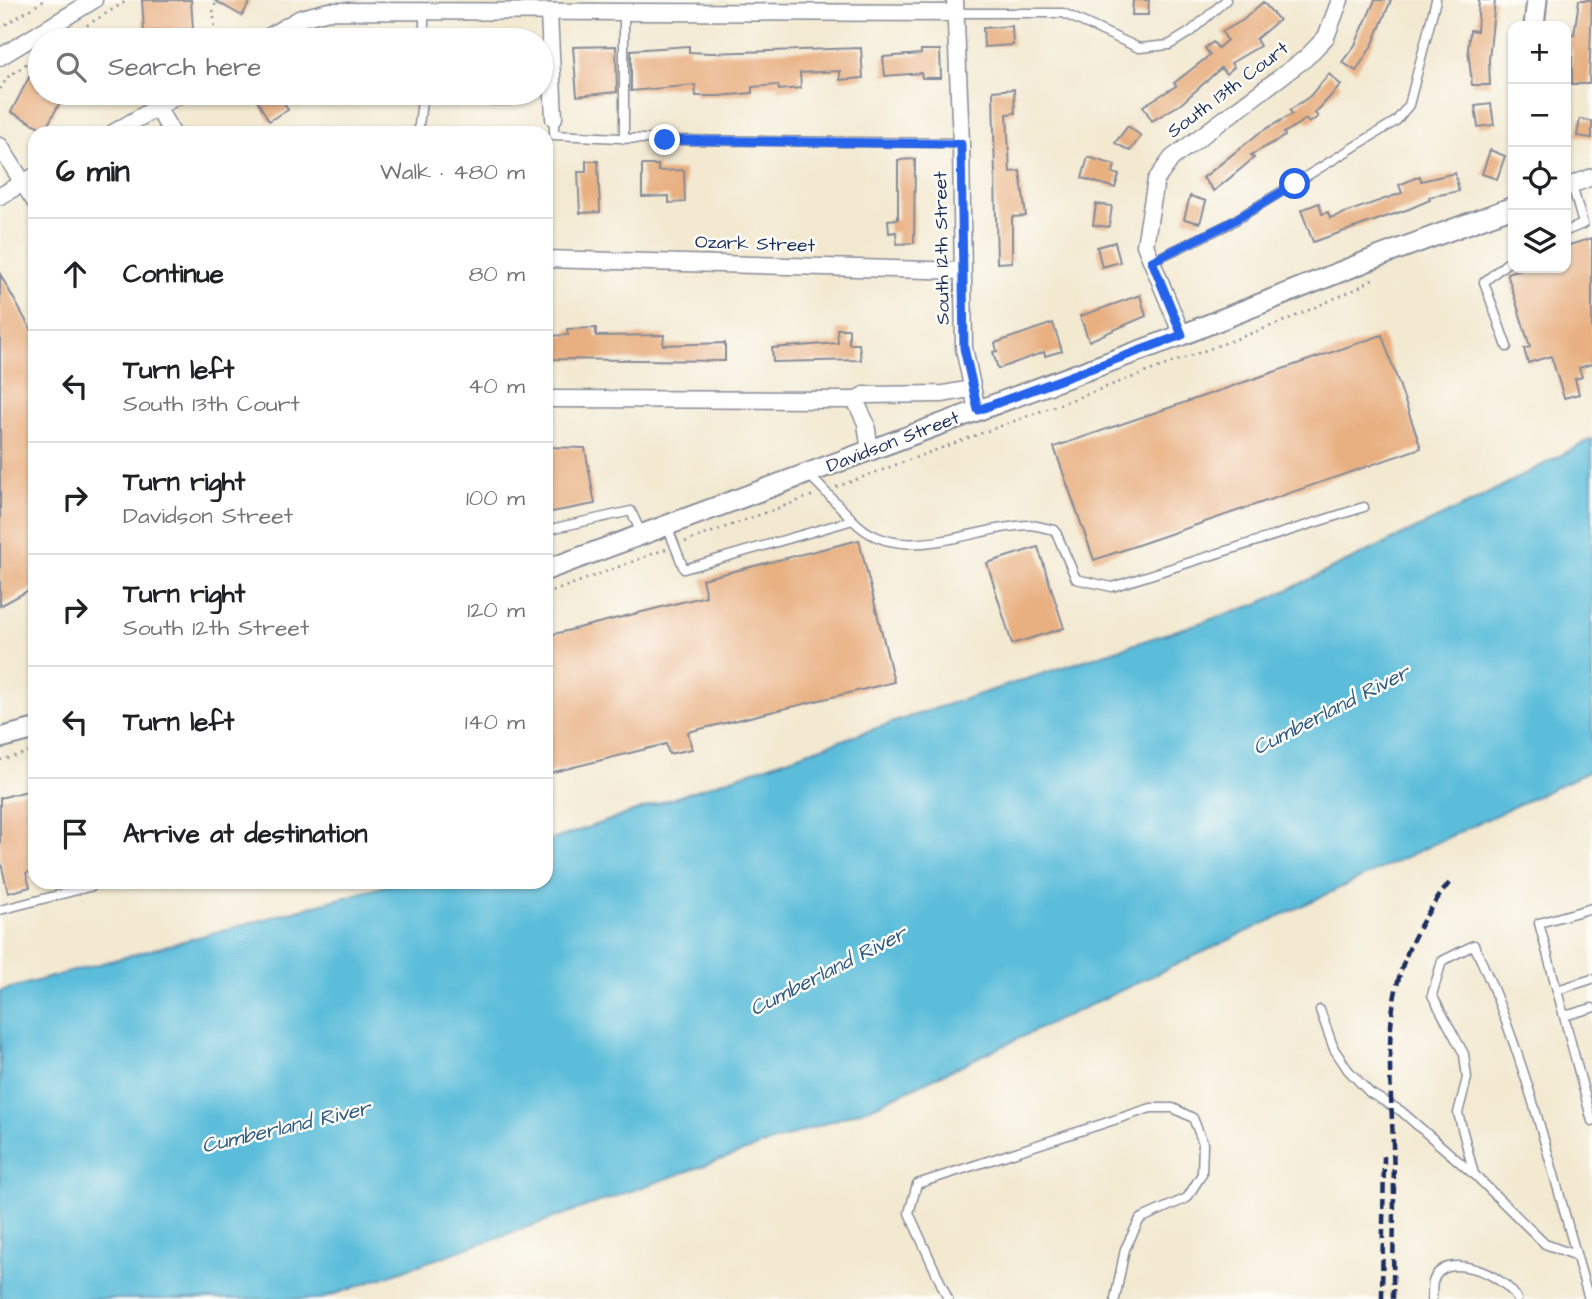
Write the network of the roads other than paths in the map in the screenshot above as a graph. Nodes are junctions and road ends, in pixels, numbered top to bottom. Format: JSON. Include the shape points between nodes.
{"nodes":[{"id":1,"x":94,"y":0,"type":"edge"},
{"id":2,"x":1226,"y":0,"type":"edge"},
{"id":3,"x":1340,"y":0,"type":"edge"},
{"id":4,"x":1436,"y":0,"type":"edge"},
{"id":5,"x":1537,"y":0,"type":"edge"},
{"id":6,"x":956,"y":6,"type":"edge"},
{"id":7,"x":424,"y":11,"type":"junction"},
{"id":8,"x":549,"y":13,"type":"junction"},
{"id":9,"x":624,"y":13,"type":"junction"},
{"id":10,"x":1535,"y":21,"type":"edge"},
{"id":11,"x":48,"y":28,"type":"edge"},
{"id":12,"x":286,"y":28,"type":"edge"},
{"id":13,"x":424,"y":28,"type":"edge"},
{"id":14,"x":550,"y":28,"type":"edge"},
{"id":15,"x":28,"y":40,"type":"edge"},
{"id":16,"x":0,"y":57,"type":"edge"},
{"id":17,"x":553,"y":97,"type":"edge"},
{"id":18,"x":164,"y":105,"type":"edge"},
{"id":19,"x":422,"y":105,"type":"edge"},
{"id":20,"x":158,"y":109,"type":"junction"},
{"id":21,"x":554,"y":118,"type":"joint"},
{"id":22,"x":126,"y":126,"type":"edge"},
{"id":23,"x":168,"y":126,"type":"edge"},
{"id":24,"x":419,"y":126,"type":"edge"},
{"id":25,"x":624,"y":139,"type":"junction"},
{"id":26,"x":961,"y":144,"type":"junction"},
{"id":27,"x":0,"y":146,"type":"edge"},
{"id":28,"x":1592,"y":177,"type":"edge"},
{"id":29,"x":28,"y":178,"type":"edge"},
{"id":30,"x":28,"y":180,"type":"edge"},
{"id":31,"x":1571,"y":185,"type":"edge"},
{"id":32,"x":1571,"y":191,"type":"edge"},
{"id":33,"x":0,"y":196,"type":"edge"},
{"id":34,"x":1508,"y":209,"type":"edge"},
{"id":35,"x":1571,"y":229,"type":"edge"},
{"id":36,"x":553,"y":259,"type":"edge"},
{"id":37,"x":1152,"y":261,"type":"junction"},
{"id":38,"x":1508,"y":262,"type":"edge"},
{"id":39,"x":963,"y":271,"type":"junction"},
{"id":40,"x":1182,"y":335,"type":"junction"},
{"id":41,"x":1507,"y":347,"type":"dead end"},
{"id":42,"x":970,"y":389,"type":"junction"},
{"id":43,"x":553,"y":399,"type":"edge"},
{"id":44,"x":855,"y":400,"type":"junction"},
{"id":45,"x":978,"y":410,"type":"junction"},
{"id":46,"x":870,"y":452,"type":"junction"},
{"id":47,"x":808,"y":474,"type":"junction"},
{"id":48,"x":1364,"y":507,"type":"dead end"},
{"id":49,"x":853,"y":520,"type":"junction"},
{"id":50,"x":667,"y":526,"type":"junction"},
{"id":51,"x":553,"y":528,"type":"edge"},
{"id":52,"x":642,"y":535,"type":"junction"},
{"id":53,"x":553,"y":567,"type":"edge"},
{"id":54,"x":28,"y":731,"type":"edge"},
{"id":55,"x":0,"y":738,"type":"edge"},
{"id":56,"x":81,"y":889,"type":"edge"},
{"id":57,"x":1592,"y":908,"type":"edge"},
{"id":58,"x":0,"y":910,"type":"edge"},
{"id":59,"x":1592,"y":979,"type":"edge"},
{"id":60,"x":1556,"y":990,"type":"junction"},
{"id":61,"x":1592,"y":1009,"type":"edge"},
{"id":62,"x":1320,"y":1010,"type":"dead end"},
{"id":63,"x":1564,"y":1016,"type":"junction"},
{"id":64,"x":1590,"y":1103,"type":"edge"},
{"id":65,"x":1592,"y":1121,"type":"edge"},
{"id":66,"x":1474,"y":1174,"type":"junction"},
{"id":67,"x":1575,"y":1255,"type":"junction"},
{"id":68,"x":948,"y":1299,"type":"edge"},
{"id":69,"x":1115,"y":1299,"type":"edge"},
{"id":70,"x":1432,"y":1299,"type":"edge"},
{"id":71,"x":1517,"y":1299,"type":"edge"},
{"id":72,"x":1589,"y":1299,"type":"edge"}],
"edges":[{"from":1,"to":11,"type":"street"},
{"from":2,"to":6,"type":"lane","via":[[1169,45],[1139,48],[1063,13]]},
{"from":3,"to":37,"type":"street","name":"South 13th Court","via":[[1326,37],[1306,58],[1172,158],[1156,180],[1145,245]]},
{"from":4,"to":37,"type":"lane","via":[[1409,105],[1395,121],[1228,224]]},
{"from":5,"to":10,"type":"street"},
{"from":6,"to":9,"type":"street"},
{"from":6,"to":26,"type":"street","name":"South 12th Street"},
{"from":7,"to":8,"type":"street"},
{"from":7,"to":12,"type":"street","via":[[314,13]]},
{"from":7,"to":13,"type":"lane"},
{"from":8,"to":9,"type":"street"},
{"from":8,"to":14,"type":"street"},
{"from":9,"to":25,"type":"lane"},
{"from":15,"to":16,"type":"street"},
{"from":17,"to":21,"type":"street"},
{"from":18,"to":20,"type":"street"},
{"from":19,"to":24,"type":"lane"},
{"from":20,"to":22,"type":"street"},
{"from":20,"to":23,"type":"street"},
{"from":21,"to":25,"type":"lane","via":[[554,135]]},
{"from":25,"to":26,"type":"lane"},
{"from":26,"to":39,"type":"street","name":"South 12th Street"},
{"from":27,"to":29,"type":"street"},
{"from":28,"to":31,"type":"street"},
{"from":30,"to":33,"type":"street"},
{"from":32,"to":35,"type":"lane","via":[[1583,224]]},
{"from":34,"to":40,"type":"street","name":"Davidson Street"},
{"from":36,"to":39,"type":"street","name":"Ozark Street"},
{"from":37,"to":40,"type":"street","name":"South 13th Court"},
{"from":38,"to":41,"type":"lane","via":[[1484,282]]},
{"from":39,"to":42,"type":"street","name":"South 12th Street","via":[[964,348]]},
{"from":40,"to":45,"type":"street","name":"Davidson Street"},
{"from":42,"to":44,"type":"street","name":"Davidson Street","via":[[864,395]]},
{"from":42,"to":45,"type":"street","name":"South 12th Street"},
{"from":43,"to":44,"type":"street","name":"Davidson Street"},
{"from":44,"to":46,"type":"street","via":[[866,423]]},
{"from":45,"to":46,"type":"street","name":"Davidson Street"},
{"from":46,"to":47,"type":"street","name":"Davidson Street"},
{"from":47,"to":49,"type":"lane"},
{"from":47,"to":50,"type":"street","name":"Davidson Street"},
{"from":48,"to":49,"type":"lane","via":[[1112,587],[1076,579],[1055,530],[1030,525],[944,541],[885,542]]},
{"from":49,"to":50,"type":"lane","via":[[684,569]]},
{"from":50,"to":52,"type":"street","name":"Davidson Street"},
{"from":51,"to":52,"type":"lane","via":[[631,511]]},
{"from":52,"to":53,"type":"street","name":"Davidson Street"},
{"from":54,"to":55,"type":"street"},
{"from":56,"to":58,"type":"lane"},
{"from":57,"to":60,"type":"lane","via":[[1539,923]]},
{"from":59,"to":60,"type":"lane"},
{"from":60,"to":63,"type":"lane"},
{"from":61,"to":63,"type":"lane"},
{"from":62,"to":66,"type":"lane","via":[[1334,1049],[1355,1078]]},
{"from":63,"to":64,"type":"lane"},
{"from":64,"to":65,"type":"lane"},
{"from":66,"to":67,"type":"lane","via":[[1545,1244]]},
{"from":66,"to":67,"type":"lane","via":[[1458,1114],[1468,1078],[1464,1054],[1432,995],[1443,961],[1474,945],[1517,1054]]},
{"from":67,"to":72,"type":"lane"},
{"from":68,"to":69,"type":"lane","via":[[909,1213],[917,1184],[1151,1108],[1173,1108],[1193,1118],[1203,1143],[1202,1174],[1187,1198],[1140,1219],[1125,1249]]},
{"from":70,"to":71,"type":"lane","via":[[1433,1280],[1444,1268],[1463,1266],[1494,1275],[1511,1286]]}]}
